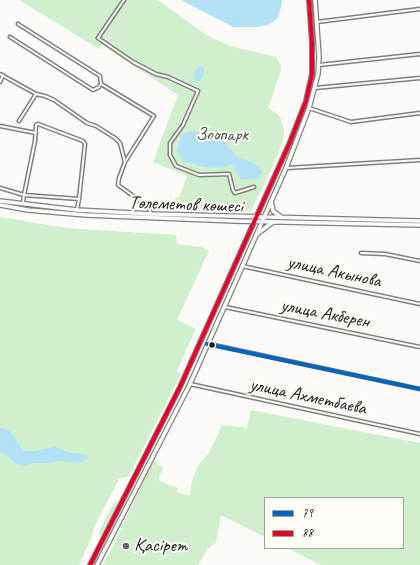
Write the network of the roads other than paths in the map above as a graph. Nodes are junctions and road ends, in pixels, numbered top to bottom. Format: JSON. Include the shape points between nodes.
{"nodes":[{"id":1,"x":124,"y":0,"type":"edge"},
{"id":2,"x":309,"y":0,"type":"edge"},
{"id":3,"x":315,"y":0,"type":"edge"},
{"id":4,"x":420,"y":9,"type":"edge"},
{"id":5,"x":317,"y":22,"type":"junction"},
{"id":6,"x":18,"y":24,"type":"dead end"},
{"id":7,"x":10,"y":37,"type":"dead end"},
{"id":8,"x":420,"y":54,"type":"edge"},
{"id":9,"x":318,"y":65,"type":"junction"},
{"id":10,"x":1,"y":75,"type":"edge"},
{"id":11,"x":420,"y":78,"type":"edge"},
{"id":12,"x":0,"y":82,"type":"edge"},
{"id":13,"x":101,"y":84,"type":"junction"},
{"id":14,"x":315,"y":88,"type":"junction"},
{"id":15,"x":36,"y":94,"type":"junction"},
{"id":16,"x":309,"y":108,"type":"junction"},
{"id":17,"x":420,"y":113,"type":"edge"},
{"id":18,"x":19,"y":121,"type":"dead end"},
{"id":19,"x":0,"y":126,"type":"edge"},
{"id":20,"x":36,"y":133,"type":"junction"},
{"id":21,"x":420,"y":160,"type":"edge"},
{"id":22,"x":125,"y":162,"type":"junction"},
{"id":23,"x":286,"y":168,"type":"junction"},
{"id":24,"x":254,"y":187,"type":"dead end"},
{"id":25,"x":0,"y":188,"type":"edge"},
{"id":26,"x":24,"y":195,"type":"junction"},
{"id":27,"x":78,"y":199,"type":"junction"},
{"id":28,"x":271,"y":200,"type":"junction"},
{"id":29,"x":0,"y":201,"type":"edge"},
{"id":30,"x":23,"y":204,"type":"junction"},
{"id":31,"x":0,"y":205,"type":"edge"},
{"id":32,"x":77,"y":210,"type":"junction"},
{"id":33,"x":152,"y":214,"type":"junction"},
{"id":34,"x":256,"y":217,"type":"junction"},
{"id":35,"x":264,"y":217,"type":"junction"},
{"id":36,"x":282,"y":218,"type":"junction"},
{"id":37,"x":420,"y":221,"type":"edge"},
{"id":38,"x":254,"y":222,"type":"junction"},
{"id":39,"x":261,"y":222,"type":"junction"},
{"id":40,"x":273,"y":222,"type":"junction"},
{"id":41,"x":420,"y":225,"type":"edge"},
{"id":42,"x":255,"y":236,"type":"junction"},
{"id":43,"x":361,"y":253,"type":"dead end"},
{"id":44,"x":420,"y":261,"type":"edge"},
{"id":45,"x":242,"y":266,"type":"junction"},
{"id":46,"x":225,"y":287,"type":"junction"},
{"id":47,"x":232,"y":289,"type":"junction"},
{"id":48,"x":420,"y":304,"type":"edge"},
{"id":49,"x":224,"y":307,"type":"junction"},
{"id":50,"x":207,"y":344,"type":"junction"},
{"id":51,"x":420,"y":346,"type":"edge"},
{"id":52,"x":190,"y":384,"type":"junction"},
{"id":53,"x":420,"y":389,"type":"edge"},
{"id":54,"x":420,"y":434,"type":"edge"},
{"id":55,"x":90,"y":565,"type":"edge"},
{"id":56,"x":97,"y":565,"type":"edge"}],
"edges":[{"from":1,"to":24,"type":"street","via":[[98,38],[133,62],[198,91],[183,125],[170,143],[170,155],[176,166],[199,175],[229,174],[235,193]]},
{"from":2,"to":34,"type":"main road","via":[[312,57],[306,101]]},
{"from":3,"to":5,"type":"main road"},
{"from":4,"to":5,"type":"street"},
{"from":5,"to":9,"type":"main road"},
{"from":6,"to":13,"type":"street","via":[[100,76]]},
{"from":7,"to":13,"type":"street","via":[[93,90]]},
{"from":8,"to":9,"type":"street"},
{"from":9,"to":14,"type":"main road"},
{"from":10,"to":12,"type":"street"},
{"from":10,"to":15,"type":"street"},
{"from":11,"to":14,"type":"street"},
{"from":13,"to":22,"type":"street","via":[[154,116]]},
{"from":14,"to":16,"type":"main road"},
{"from":15,"to":18,"type":"street"},
{"from":15,"to":22,"type":"street","via":[[45,96],[115,138],[120,143]]},
{"from":16,"to":17,"type":"street","via":[[351,122]]},
{"from":16,"to":23,"type":"main road"},
{"from":19,"to":20,"type":"street"},
{"from":20,"to":26,"type":"street"},
{"from":20,"to":27,"type":"street","via":[[38,124],[85,144]]},
{"from":21,"to":23,"type":"street"},
{"from":22,"to":33,"type":"street","via":[[118,185],[147,206]]},
{"from":23,"to":28,"type":"main road"},
{"from":25,"to":26,"type":"street"},
{"from":26,"to":27,"type":"street"},
{"from":26,"to":30,"type":"street"},
{"from":27,"to":32,"type":"street"},
{"from":28,"to":35,"type":"main road"},
{"from":28,"to":36,"type":"main road","via":[[273,211]]},
{"from":29,"to":30,"type":"main road","name":"Төлеметов көшесі"},
{"from":30,"to":32,"type":"main road","name":"Төлеметов көшесі"},
{"from":31,"to":38,"type":"main road","name":"Төлеметов көшесі","via":[[54,213]]},
{"from":32,"to":33,"type":"main road","name":"Төлеметов көшесі"},
{"from":33,"to":34,"type":"main road","name":"Төлеметов көшесі"},
{"from":34,"to":35,"type":"main road","name":"Төлеметов көшесі"},
{"from":34,"to":38,"type":"main road"},
{"from":35,"to":36,"type":"main road","name":"Төлеметов көшесі"},
{"from":35,"to":39,"type":"main road"},
{"from":36,"to":37,"type":"main road","name":"Төлеметов көшесі"},
{"from":38,"to":39,"type":"main road","name":"Төлеметов көшесі"},
{"from":38,"to":46,"type":"main road"},
{"from":39,"to":40,"type":"main road","name":"Төлеметов көшесі"},
{"from":39,"to":42,"type":"main road"},
{"from":40,"to":41,"type":"main road","name":"Төлеметов көшесі"},
{"from":40,"to":42,"type":"main road"},
{"from":42,"to":45,"type":"main road"},
{"from":43,"to":44,"type":"street","via":[[385,254]]},
{"from":45,"to":47,"type":"main road"},
{"from":45,"to":48,"type":"street","name":"улица Акынова"},
{"from":46,"to":47,"type":"main road"},
{"from":46,"to":55,"type":"main road","via":[[180,387]]},
{"from":47,"to":49,"type":"main road"},
{"from":49,"to":50,"type":"main road"},
{"from":49,"to":51,"type":"street","name":"улица Акберен"},
{"from":50,"to":52,"type":"main road"},
{"from":50,"to":53,"type":"street"},
{"from":52,"to":54,"type":"street","name":"улица Ахметбаева"},
{"from":52,"to":56,"type":"main road"}]}
